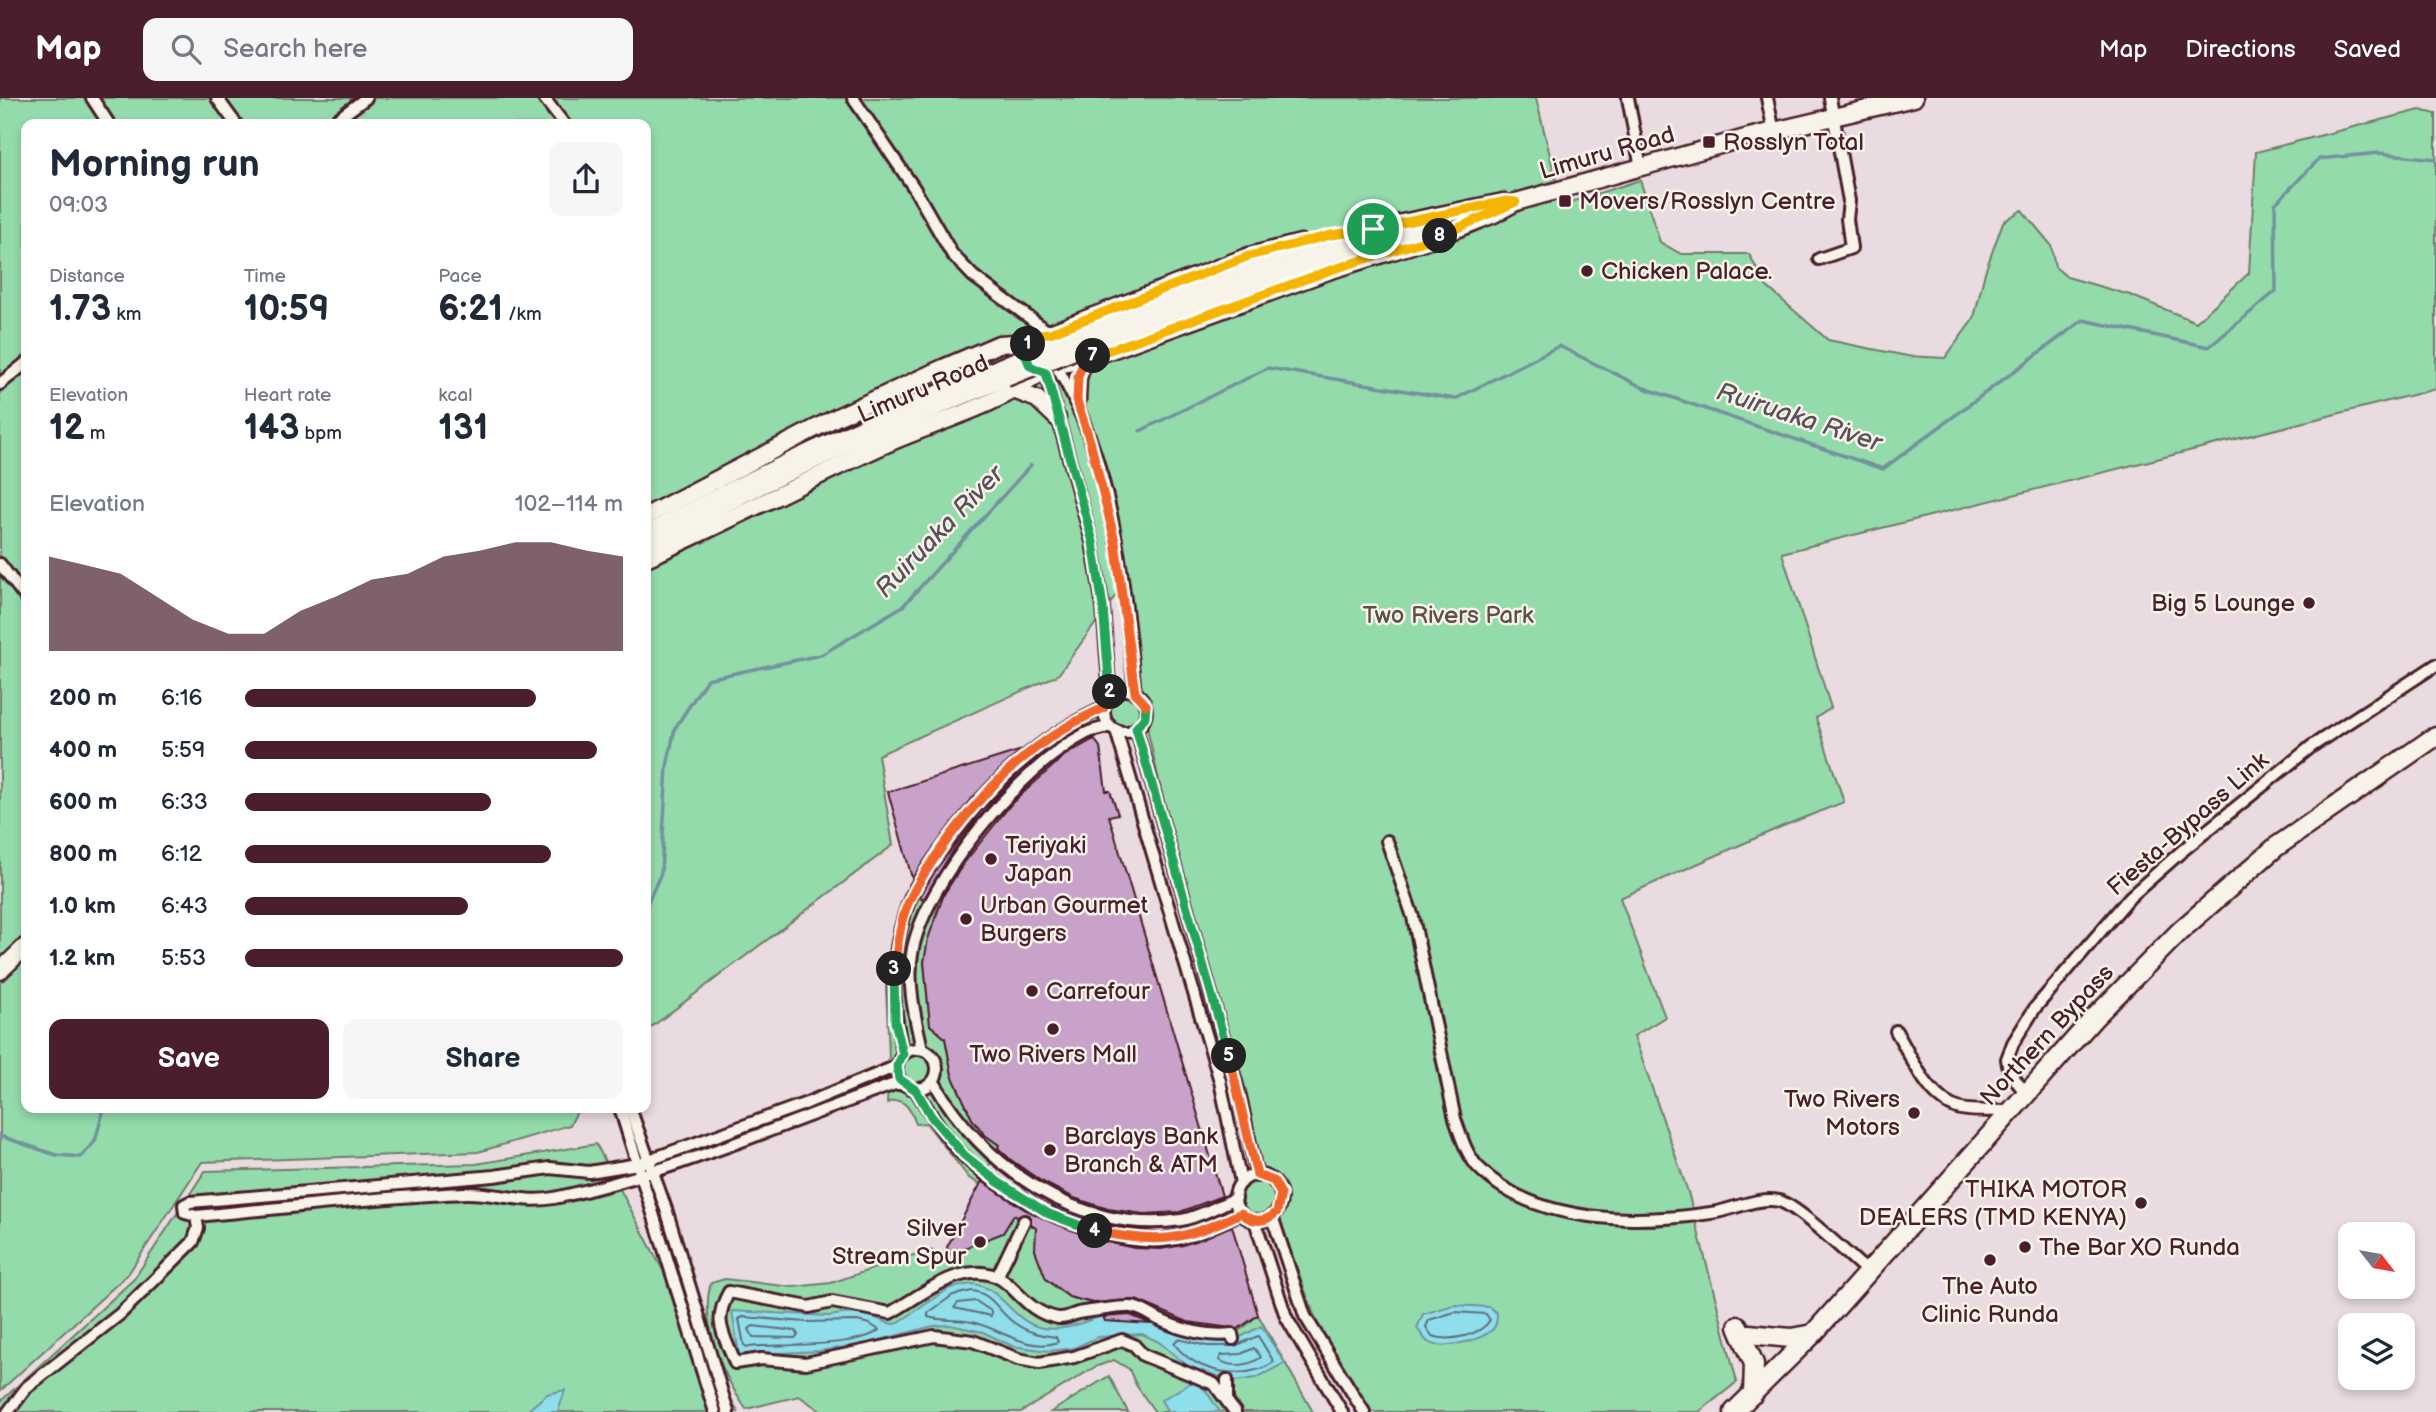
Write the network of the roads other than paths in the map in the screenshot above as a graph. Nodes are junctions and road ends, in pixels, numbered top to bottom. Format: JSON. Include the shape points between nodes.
{"nodes":[{"id":1,"x":92,"y":98,"type":"edge"},
{"id":2,"x":217,"y":98,"type":"edge"},
{"id":3,"x":366,"y":98,"type":"edge"},
{"id":4,"x":544,"y":98,"type":"edge"},
{"id":5,"x":853,"y":98,"type":"edge"},
{"id":6,"x":1628,"y":98,"type":"edge"},
{"id":7,"x":1767,"y":98,"type":"edge"},
{"id":8,"x":1830,"y":98,"type":"edge"},
{"id":9,"x":1914,"y":98,"type":"edge"},
{"id":10,"x":1835,"y":117,"type":"junction"},
{"id":11,"x":106,"y":119,"type":"edge"},
{"id":12,"x":232,"y":119,"type":"edge"},
{"id":13,"x":338,"y":119,"type":"edge"},
{"id":14,"x":560,"y":119,"type":"edge"},
{"id":15,"x":1774,"y":132,"type":"junction"},
{"id":16,"x":1641,"y":168,"type":"junction"},
{"id":17,"x":1512,"y":204,"type":"junction"},
{"id":18,"x":1373,"y":229,"type":"junction"},
{"id":19,"x":1819,"y":259,"type":"dead end"},
{"id":20,"x":1050,"y":333,"type":"junction"},
{"id":21,"x":1029,"y":342,"type":"junction"},
{"id":22,"x":1076,"y":350,"type":"junction"},
{"id":23,"x":21,"y":367,"type":"edge"},
{"id":24,"x":1052,"y":370,"type":"junction"},
{"id":25,"x":1007,"y":379,"type":"junction"},
{"id":26,"x":0,"y":384,"type":"edge"},
{"id":27,"x":1077,"y":401,"type":"junction"},
{"id":28,"x":1057,"y":418,"type":"junction"},
{"id":29,"x":1085,"y":425,"type":"junction"},
{"id":30,"x":1063,"y":435,"type":"junction"},
{"id":31,"x":651,"y":513,"type":"edge"},
{"id":32,"x":651,"y":531,"type":"edge"},
{"id":33,"x":651,"y":545,"type":"edge"},
{"id":34,"x":651,"y":556,"type":"edge"},
{"id":35,"x":0,"y":564,"type":"edge"},
{"id":36,"x":21,"y":591,"type":"edge"},
{"id":37,"x":2436,"y":665,"type":"edge"},
{"id":38,"x":1135,"y":693,"type":"junction"},
{"id":39,"x":1110,"y":696,"type":"junction"},
{"id":40,"x":1104,"y":708,"type":"junction"},
{"id":41,"x":1113,"y":728,"type":"junction"},
{"id":42,"x":1136,"y":728,"type":"junction"},
{"id":43,"x":2436,"y":736,"type":"edge"},
{"id":44,"x":1165,"y":829,"type":"junction"},
{"id":45,"x":1147,"y":836,"type":"junction"},
{"id":46,"x":1387,"y":841,"type":"dead end"},
{"id":47,"x":21,"y":951,"type":"edge"},
{"id":48,"x":0,"y":971,"type":"edge"},
{"id":49,"x":1896,"y":1031,"type":"dead end"},
{"id":50,"x":922,"y":1049,"type":"junction"},
{"id":51,"x":903,"y":1054,"type":"junction"},
{"id":52,"x":897,"y":1066,"type":"junction"},
{"id":53,"x":934,"y":1082,"type":"junction"},
{"id":54,"x":904,"y":1084,"type":"junction"},
{"id":55,"x":916,"y":1090,"type":"junction"},
{"id":56,"x":2025,"y":1094,"type":"junction"},
{"id":57,"x":2010,"y":1111,"type":"junction"},
{"id":58,"x":622,"y":1113,"type":"edge"},
{"id":59,"x":632,"y":1113,"type":"edge"},
{"id":60,"x":649,"y":1160,"type":"junction"},
{"id":61,"x":638,"y":1164,"type":"junction"},
{"id":62,"x":647,"y":1174,"type":"junction"},
{"id":63,"x":1257,"y":1175,"type":"junction"},
{"id":64,"x":1241,"y":1184,"type":"junction"},
{"id":65,"x":1236,"y":1198,"type":"junction"},
{"id":66,"x":1241,"y":1213,"type":"junction"},
{"id":67,"x":196,"y":1216,"type":"junction"},
{"id":68,"x":1272,"y":1216,"type":"junction"},
{"id":69,"x":1024,"y":1221,"type":"dead end"},
{"id":70,"x":1255,"y":1221,"type":"junction"},
{"id":71,"x":1867,"y":1271,"type":"junction"},
{"id":72,"x":997,"y":1278,"type":"junction"},
{"id":73,"x":1813,"y":1334,"type":"junction"},
{"id":74,"x":1233,"y":1339,"type":"dead end"},
{"id":75,"x":1227,"y":1380,"type":"dead end"},
{"id":76,"x":1753,"y":1394,"type":"junction"},
{"id":77,"x":1227,"y":1400,"type":"junction"},
{"id":78,"x":1361,"y":1408,"type":"edge"},
{"id":79,"x":1341,"y":1411,"type":"edge"},
{"id":80,"x":8,"y":1412,"type":"edge"},
{"id":81,"x":715,"y":1412,"type":"edge"},
{"id":82,"x":728,"y":1412,"type":"edge"},
{"id":83,"x":1235,"y":1412,"type":"edge"},
{"id":84,"x":1734,"y":1412,"type":"edge"}],
"edges":[{"from":1,"to":11,"type":"street"},
{"from":2,"to":12,"type":"street"},
{"from":3,"to":13,"type":"street"},
{"from":4,"to":14,"type":"street"},
{"from":5,"to":20,"type":"street","via":[[952,254],[973,276]]},
{"from":6,"to":16,"type":"street"},
{"from":7,"to":15,"type":"street"},
{"from":8,"to":10,"type":"street"},
{"from":9,"to":10,"type":"main road","name":"Limuru Road"},
{"from":10,"to":15,"type":"main road","name":"Limuru Road"},
{"from":10,"to":19,"type":"street","via":[[1849,201],[1851,248]]},
{"from":15,"to":16,"type":"main road","name":"Limuru Road"},
{"from":16,"to":17,"type":"main road","name":"Limuru Road"},
{"from":17,"to":18,"type":"main road","name":"Limuru Road","via":[[1507,201]]},
{"from":17,"to":22,"type":"main road","name":"Limuru Road","via":[[1275,274]]},
{"from":18,"to":20,"type":"main road","name":"Limuru Road","via":[[1249,256]]},
{"from":18,"to":22,"type":"main road","name":"Limuru Road","via":[[1249,271]]},
{"from":20,"to":21,"type":"main road","via":[[1038,334]]},
{"from":20,"to":24,"type":"main road","via":[[1064,345]]},
{"from":21,"to":24,"type":"main road","via":[[1030,366]]},
{"from":21,"to":31,"type":"main road","name":"Limuru Road","via":[[999,344],[943,368]]},
{"from":22,"to":24,"type":"main road","name":"Limuru Road"},
{"from":22,"to":25,"type":"main road","name":"Limuru Road","bridge":true},
{"from":22,"to":27,"type":"main road"},
{"from":23,"to":26,"type":"street"},
{"from":24,"to":25,"type":"main road","name":"Limuru Road"},
{"from":24,"to":27,"type":"street"},
{"from":24,"to":28,"type":"street"},
{"from":25,"to":28,"type":"main road"},
{"from":25,"to":32,"type":"main road","name":"Limuru Road","via":[[855,430]]},
{"from":25,"to":33,"type":"main road","name":"Limuru Road","via":[[904,420],[708,513]]},
{"from":25,"to":34,"type":"main road","name":"Limuru Road","via":[[887,444]]},
{"from":27,"to":29,"type":"street"},
{"from":28,"to":30,"type":"street"},
{"from":29,"to":30,"type":"street"},
{"from":29,"to":38,"type":"street","via":[[1115,541]]},
{"from":30,"to":39,"type":"street","via":[[1093,542]]},
{"from":35,"to":36,"type":"street"},
{"from":37,"to":56,"type":"street","name":"Fiesta-Bypass Link","via":[[2312,746],[2130,897],[2035,1008],[2013,1043],[2007,1059],[2009,1071]]},
{"from":38,"to":39,"type":"street","via":[[1122,690]]},
{"from":38,"to":42,"type":"street","via":[[1146,708]]},
{"from":39,"to":40,"type":"street"},
{"from":40,"to":41,"type":"street"},
{"from":40,"to":51,"type":"street","via":[[1078,719],[1007,770],[923,875],[905,911],[893,979],[895,1022]]},
{"from":41,"to":42,"type":"street"},
{"from":41,"to":45,"type":"street"},
{"from":41,"to":50,"type":"street","via":[[1086,733],[1047,760],[988,819],[934,892],[913,948],[911,980]]},
{"from":42,"to":44,"type":"street"},
{"from":43,"to":56,"type":"main road","name":"Northern Bypass","via":[[2276,847],[2217,896],[2145,965]]},
{"from":44,"to":45,"type":"street"},
{"from":44,"to":63,"type":"street","via":[[1240,1096]]},
{"from":45,"to":64,"type":"street","via":[[1220,1081]]},
{"from":46,"to":71,"type":"street","via":[[1413,916],[1455,1119],[1478,1167],[1540,1205],[1589,1217],[1665,1217],[1779,1201]]},
{"from":47,"to":48,"type":"main road"},
{"from":49,"to":57,"type":"street","via":[[1928,1084],[1945,1102],[1959,1109]]},
{"from":50,"to":51,"type":"street"},
{"from":50,"to":53,"type":"street","via":[[937,1062]]},
{"from":51,"to":52,"type":"street"},
{"from":52,"to":54,"type":"street"},
{"from":52,"to":60,"type":"street"},
{"from":53,"to":55,"type":"street"},
{"from":53,"to":65,"type":"street","via":[[972,1137],[1006,1167],[1055,1198],[1101,1215],[1154,1223],[1184,1220]]},
{"from":54,"to":55,"type":"street"},
{"from":54,"to":62,"type":"street"},
{"from":55,"to":66,"type":"street","via":[[964,1155],[1049,1214],[1090,1230],[1159,1241],[1189,1236]]},
{"from":56,"to":57,"type":"main road","name":"Northern Bypass"},
{"from":57,"to":71,"type":"main road","name":"Northern Bypass"},
{"from":58,"to":61,"type":"street"},
{"from":59,"to":60,"type":"street"},
{"from":60,"to":61,"type":"street"},
{"from":60,"to":62,"type":"street"},
{"from":61,"to":62,"type":"street"},
{"from":61,"to":67,"type":"street","via":[[589,1172],[532,1169],[187,1203],[185,1213]]},
{"from":62,"to":67,"type":"street","via":[[535,1200],[467,1193]]},
{"from":62,"to":81,"type":"street"},
{"from":62,"to":82,"type":"street"},
{"from":63,"to":64,"type":"street"},
{"from":63,"to":68,"type":"street","via":[[1279,1187],[1281,1200]]},
{"from":64,"to":65,"type":"street"},
{"from":65,"to":66,"type":"street"},
{"from":66,"to":70,"type":"street"},
{"from":67,"to":80,"type":"street","via":[[193,1242],[120,1314],[27,1387]]},
{"from":68,"to":70,"type":"street"},
{"from":68,"to":78,"type":"street","via":[[1305,1316]]},
{"from":69,"to":72,"type":"street"},
{"from":70,"to":79,"type":"street","via":[[1286,1317]]},
{"from":71,"to":73,"type":"main road","name":"Northern Bypass"},
{"from":72,"to":74,"type":"street","via":[[1037,1311],[1055,1317],[1131,1307],[1202,1334],[1232,1334]]},
{"from":72,"to":77,"type":"street","via":[[978,1272],[956,1276],[890,1313],[832,1302],[810,1307],[729,1292],[720,1308],[721,1328],[735,1363],[761,1359],[806,1363],[934,1336],[973,1341],[1040,1363],[1122,1340],[1143,1356],[1214,1384]]},
{"from":73,"to":76,"type":"main road","name":"Northern Bypass"},
{"from":73,"to":76,"type":"main road","via":[[1791,1338],[1744,1330],[1754,1364]]},
{"from":75,"to":77,"type":"street"},
{"from":76,"to":84,"type":"main road","name":"Northern Bypass"},
{"from":77,"to":83,"type":"street"},
{"from":78,"to":79,"type":"street"}]}
